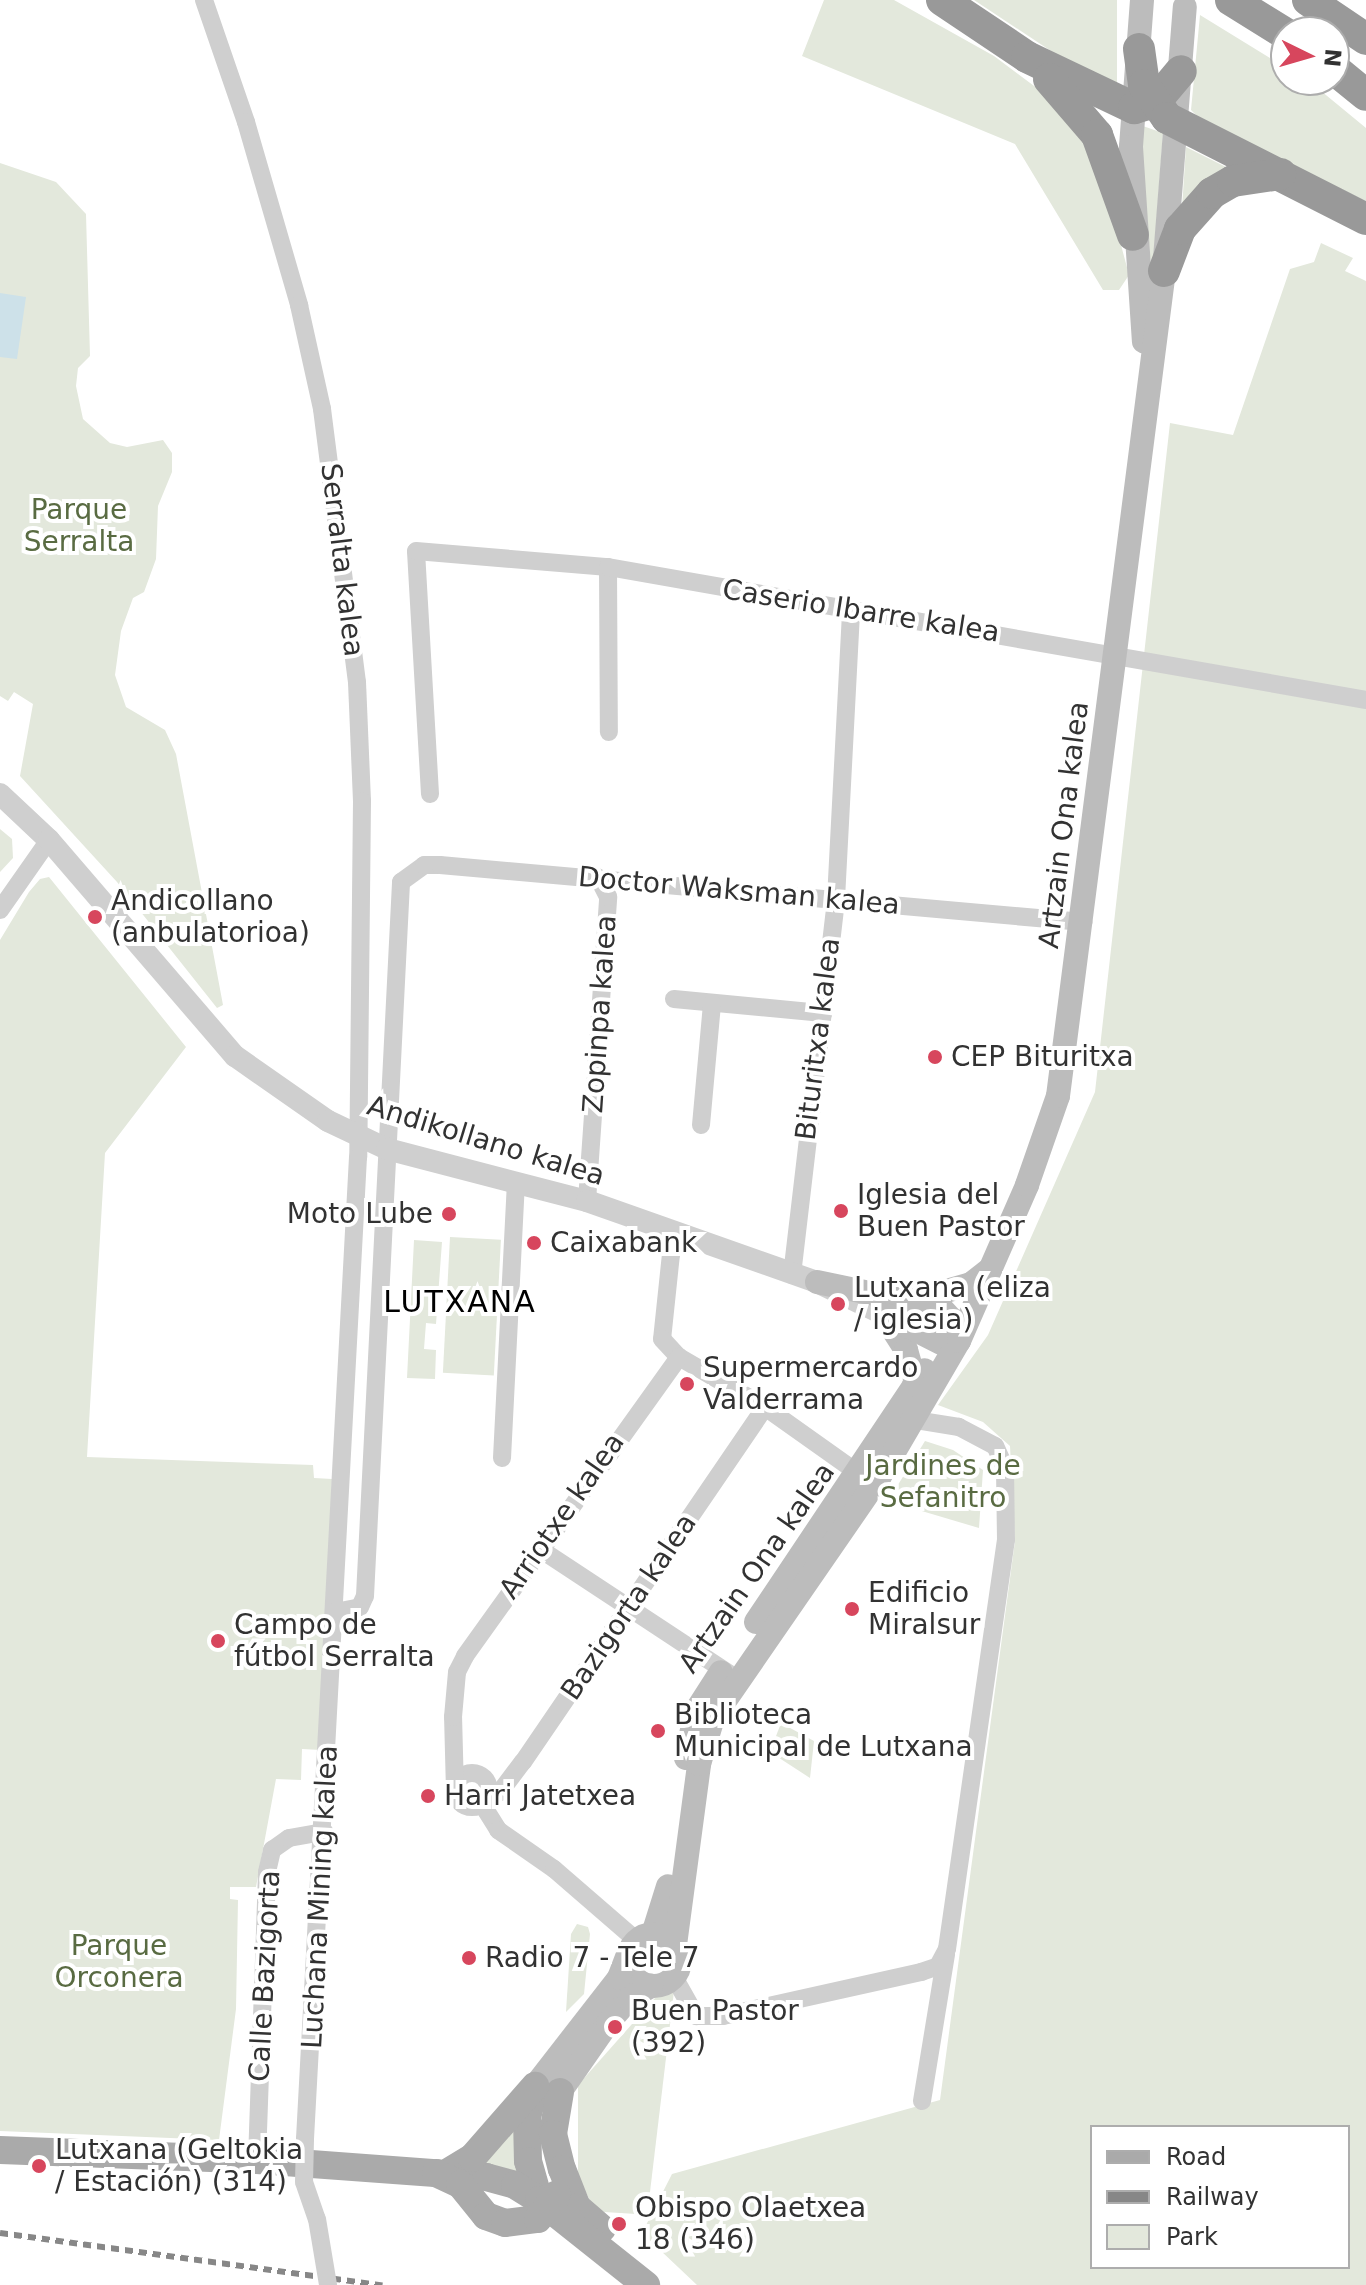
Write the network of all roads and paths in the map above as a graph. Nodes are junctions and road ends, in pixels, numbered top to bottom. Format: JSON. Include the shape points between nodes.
{"nodes":[{"id":1,"x":204,"y":0,"type":"edge"},
{"id":2,"x":942,"y":0,"type":"edge"},
{"id":3,"x":1142,"y":0,"type":"edge"},
{"id":4,"x":1231,"y":0,"type":"edge"},
{"id":5,"x":1308,"y":0,"type":"edge"},
{"id":6,"x":1185,"y":7,"type":"dead end"},
{"id":7,"x":1270,"y":24,"type":"edge"},
{"id":8,"x":1366,"y":39,"type":"edge"},
{"id":9,"x":1139,"y":49,"type":"joint"},
{"id":10,"x":1027,"y":57,"type":"junction"},
{"id":11,"x":1181,"y":71,"type":"joint"},
{"id":12,"x":1160,"y":122,"type":"junction"},
{"id":13,"x":1280,"y":174,"type":"junction"},
{"id":14,"x":1366,"y":219,"type":"edge"},
{"id":15,"x":1133,"y":235,"type":"junction"},
{"id":16,"x":1164,"y":271,"type":"junction"},
{"id":17,"x":1147,"y":376,"type":"junction"},
{"id":18,"x":608,"y":567,"type":"junction"},
{"id":19,"x":851,"y":612,"type":"junction"},
{"id":20,"x":1115,"y":655,"type":"junction"},
{"id":21,"x":1366,"y":700,"type":"edge"},
{"id":22,"x":609,"y":732,"type":"dead end"},
{"id":23,"x":0,"y":794,"type":"edge"},
{"id":24,"x":430,"y":794,"type":"dead end"},
{"id":25,"x":49,"y":840,"type":"junction"},
{"id":26,"x":598,"y":877,"type":"junction"},
{"id":27,"x":836,"y":899,"type":"junction"},
{"id":28,"x":0,"y":910,"type":"edge"},
{"id":29,"x":1083,"y":922,"type":"junction"},
{"id":30,"x":674,"y":999,"type":"dead end"},
{"id":31,"x":712,"y":1003,"type":"junction"},
{"id":32,"x":823,"y":1013,"type":"junction"},
{"id":33,"x":701,"y":1125,"type":"dead end"},
{"id":34,"x":359,"y":1138,"type":"junction"},
{"id":35,"x":387,"y":1149,"type":"junction"},
{"id":36,"x":357,"y":1172,"type":"junction"},
{"id":37,"x":516,"y":1182,"type":"junction"},
{"id":38,"x":385,"y":1184,"type":"junction"},
{"id":39,"x":587,"y":1201,"type":"junction"},
{"id":40,"x":665,"y":1231,"type":"junction"},
{"id":41,"x":692,"y":1241,"type":"junction"},
{"id":42,"x":671,"y":1254,"type":"junction"},
{"id":43,"x":992,"y":1268,"type":"junction"},
{"id":44,"x":792,"y":1275,"type":"junction"},
{"id":45,"x":817,"y":1282,"type":"junction"},
{"id":46,"x":916,"y":1300,"type":"junction"},
{"id":47,"x":883,"y":1314,"type":"junction"},
{"id":48,"x":952,"y":1336,"type":"junction"},
{"id":49,"x":679,"y":1357,"type":"junction"},
{"id":50,"x":916,"y":1384,"type":"junction"},
{"id":51,"x":765,"y":1407,"type":"junction"},
{"id":52,"x":915,"y":1420,"type":"junction"},
{"id":53,"x":502,"y":1458,"type":"dead end"},
{"id":54,"x":866,"y":1479,"type":"junction"},
{"id":55,"x":540,"y":1549,"type":"junction"},
{"id":56,"x":626,"y":1610,"type":"junction"},
{"id":57,"x":335,"y":1612,"type":"junction"},
{"id":58,"x":730,"y":1674,"type":"junction"},
{"id":59,"x":455,"y":1791,"type":"junction"},
{"id":60,"x":484,"y":1802,"type":"junction"},
{"id":61,"x":324,"y":1832,"type":"junction"},
{"id":62,"x":639,"y":1943,"type":"junction"},
{"id":63,"x":675,"y":1945,"type":"junction"},
{"id":64,"x":947,"y":1949,"type":"junction"},
{"id":65,"x":651,"y":1986,"type":"junction"},
{"id":66,"x":679,"y":1987,"type":"junction"},
{"id":67,"x":548,"y":2089,"type":"junction"},
{"id":68,"x":922,"y":2101,"type":"dead end"},
{"id":69,"x":0,"y":2150,"type":"edge"},
{"id":70,"x":257,"y":2160,"type":"junction"},
{"id":71,"x":440,"y":2170,"type":"junction"},
{"id":72,"x":553,"y":2194,"type":"junction"},
{"id":73,"x":328,"y":2285,"type":"edge"},
{"id":74,"x":646,"y":2285,"type":"edge"},
{"id":75,"x":671,"y":2285,"type":"edge"}],
"edges":[{"from":1,"to":34,"type":"street","name":"Serralta kalea","via":[[299,305],[322,409],[344,555],[362,801]]},
{"from":2,"to":10,"type":"highway"},
{"from":3,"to":9,"type":"main road"},
{"from":4,"to":7,"type":"highway"},
{"from":5,"to":8,"type":"highway"},
{"from":6,"to":11,"type":"main road"},
{"from":9,"to":12,"type":"highway","via":[[1144,85]]},
{"from":10,"to":12,"type":"highway"},
{"from":10,"to":15,"type":"highway","via":[[1097,135]]},
{"from":11,"to":12,"type":"highway"},
{"from":12,"to":13,"type":"highway"},
{"from":12,"to":15,"type":"main road","name":"Artzain Ona kalea"},
{"from":12,"to":16,"type":"main road","name":"Artzain Ona kalea"},
{"from":13,"to":14,"type":"highway"},
{"from":13,"to":16,"type":"highway","via":[[1233,181],[1212,193],[1180,229]]},
{"from":15,"to":17,"type":"main road","name":"Artzain Ona kalea"},
{"from":16,"to":17,"type":"main road","name":"Artzain Ona kalea"},
{"from":17,"to":20,"type":"main road","name":"Artzain Ona kalea"},
{"from":18,"to":19,"type":"street","name":"Caserio Ibarre kalea"},
{"from":18,"to":22,"type":"street"},
{"from":18,"to":24,"type":"street","name":"Caserio Ibarre kalea","via":[[416,551]]},
{"from":19,"to":20,"type":"street","name":"Caserio Ibarre kalea"},
{"from":19,"to":27,"type":"street","name":"Bituritxa kalea"},
{"from":20,"to":21,"type":"street","name":"Caserio Ibarre kalea"},
{"from":20,"to":29,"type":"main road","name":"Artzain Ona kalea"},
{"from":23,"to":25,"type":"street","name":"Andikollano kalea"},
{"from":25,"to":28,"type":"street"},
{"from":25,"to":34,"type":"street","name":"Andikollano kalea","via":[[235,1056]]},
{"from":26,"to":27,"type":"street","name":"Doctor Waksman kalea"},
{"from":26,"to":35,"type":"street","name":"Doctor Waksman kalea","via":[[424,865],[401,882]]},
{"from":26,"to":39,"type":"street","name":"Zopinpa kalea","via":[[608,897]]},
{"from":27,"to":29,"type":"street","name":"Doctor Waksman kalea"},
{"from":27,"to":32,"type":"street","name":"Bituritxa kalea"},
{"from":29,"to":43,"type":"main road","name":"Artzain Ona kalea","via":[[1058,1096]]},
{"from":30,"to":31,"type":"street"},
{"from":31,"to":32,"type":"street"},
{"from":31,"to":33,"type":"street"},
{"from":32,"to":44,"type":"street","name":"Bituritxa kalea"},
{"from":34,"to":35,"type":"street","name":"Andikollano kalea"},
{"from":34,"to":36,"type":"street","name":"Luchana Mining kalea"},
{"from":35,"to":37,"type":"street","name":"Andikollano kalea"},
{"from":35,"to":38,"type":"street"},
{"from":36,"to":38,"type":"street","via":[[373,1170]]},
{"from":36,"to":57,"type":"street","name":"Luchana Mining kalea"},
{"from":37,"to":39,"type":"street","name":"Andikollano kalea"},
{"from":37,"to":53,"type":"street"},
{"from":38,"to":57,"type":"street","via":[[365,1596],[360,1607]]},
{"from":39,"to":40,"type":"street","name":"Andikollano kalea"},
{"from":40,"to":41,"type":"street","name":"Andikollano kalea"},
{"from":40,"to":42,"type":"street"},
{"from":41,"to":42,"type":"street"},
{"from":41,"to":44,"type":"street","name":"Andikollano kalea"},
{"from":42,"to":49,"type":"street","via":[[662,1339]]},
{"from":43,"to":46,"type":"main road","via":[[971,1284]]},
{"from":43,"to":48,"type":"main road","name":"Artzain Ona kalea"},
{"from":44,"to":45,"type":"street","name":"Andikollano kalea"},
{"from":45,"to":46,"type":"main road"},
{"from":45,"to":47,"type":"street","name":"Andikollano kalea"},
{"from":46,"to":48,"type":"main road","via":[[941,1308]]},
{"from":47,"to":48,"type":"main road"},
{"from":47,"to":50,"type":"main road","via":[[906,1350]]},
{"from":48,"to":50,"type":"main road","name":"Artzain Ona kalea"},
{"from":48,"to":52,"type":"main road","name":"Artzain Ona kalea"},
{"from":49,"to":51,"type":"street"},
{"from":49,"to":55,"type":"street","name":"Arriotxe kalea"},
{"from":50,"to":54,"type":"main road","name":"Artzain Ona kalea"},
{"from":51,"to":54,"type":"street"},
{"from":51,"to":56,"type":"street","name":"Bazigorta kalea"},
{"from":52,"to":54,"type":"main road","name":"Artzain Ona kalea"},
{"from":52,"to":64,"type":"street","via":[[959,1427],[995,1446],[1005,1468],[1006,1540]]},
{"from":54,"to":58,"type":"main road","name":"Artzain Ona kalea"},
{"from":55,"to":56,"type":"street"},
{"from":55,"to":59,"type":"street","name":"Arriotxe kalea","via":[[457,1672],[451,1773]]},
{"from":56,"to":58,"type":"street"},
{"from":56,"to":60,"type":"street","name":"Bazigorta kalea","via":[[523,1762],[500,1792]]},
{"from":57,"to":61,"type":"street","name":"Luchana Mining kalea"},
{"from":58,"to":62,"type":"main road","name":"Artzain Ona kalea","via":[[691,1725],[665,1908]]},
{"from":58,"to":63,"type":"main road","name":"Artzain Ona kalea","via":[[705,1737]]},
{"from":59,"to":60,"type":"street","via":[[464,1805]]},
{"from":59,"to":60,"type":"street","via":[[462,1776],[477,1773],[489,1785]]},
{"from":60,"to":62,"type":"street","via":[[498,1830],[554,1869]]},
{"from":61,"to":70,"type":"street","name":"Calle Bazigorta","via":[[289,1838],[272,1850],[267,1872]]},
{"from":61,"to":73,"type":"street","name":"Luchana Mining kalea","bridge":true,"via":[[304,2182],[317,2219]]},
{"from":62,"to":63,"type":"main road"},
{"from":62,"to":65,"type":"main road","via":[[631,1972]]},
{"from":62,"to":67,"type":"main road","name":"Artzain Ona kalea"},
{"from":63,"to":66,"type":"main road","name":"Artzain Ona kalea"},
{"from":64,"to":66,"type":"street","via":[[938,1966],[921,1972],[746,2010],[696,2016]]},
{"from":64,"to":68,"type":"street"},
{"from":65,"to":66,"type":"main road"},
{"from":65,"to":67,"type":"main road","via":[[629,1999]]},
{"from":67,"to":71,"type":"main road","via":[[472,2158]]},
{"from":67,"to":72,"type":"main road","via":[[527,2118],[528,2161]]},
{"from":69,"to":70,"type":"main road"},
{"from":70,"to":71,"type":"main road"},
{"from":71,"to":72,"type":"main road","via":[[488,2169]]},
{"from":71,"to":72,"type":"main road","via":[[460,2184],[486,2216],[505,2223],[538,2219]]},
{"from":72,"to":74,"type":"main road"},
{"from":72,"to":75,"type":"main road"}]}
